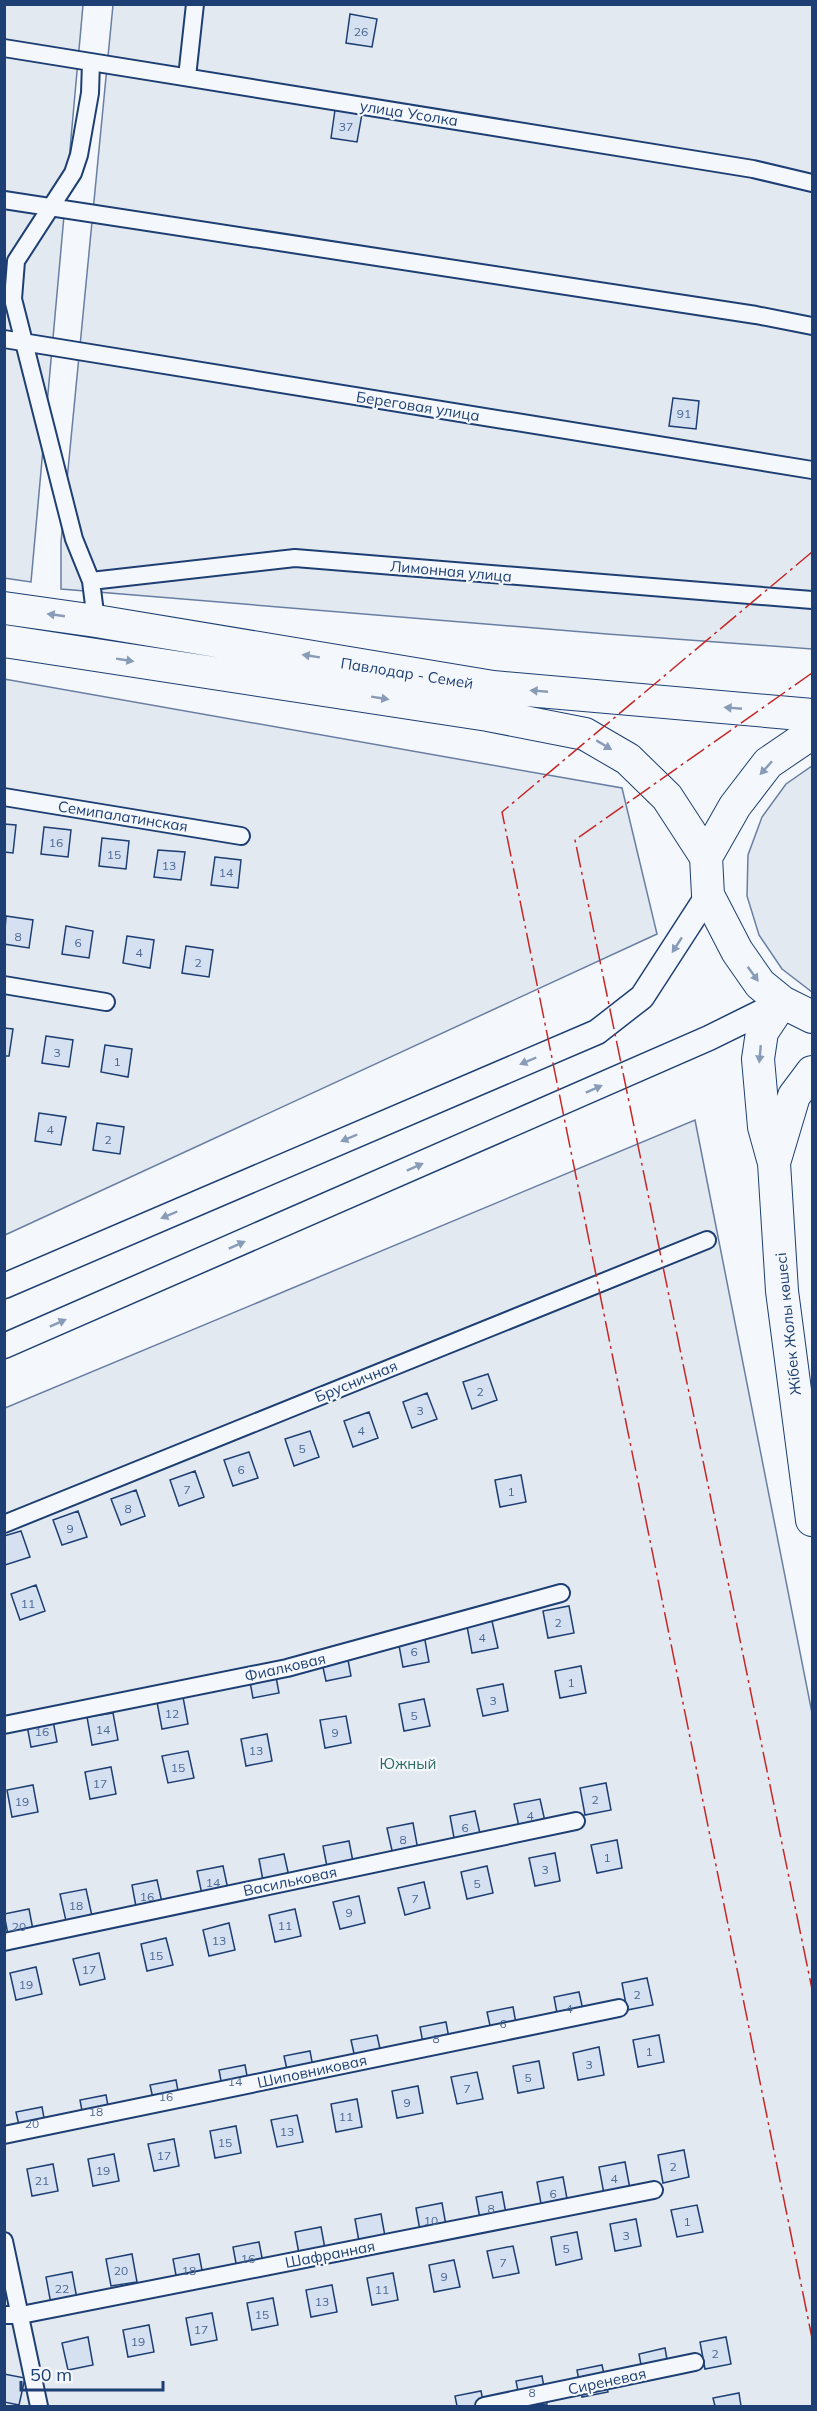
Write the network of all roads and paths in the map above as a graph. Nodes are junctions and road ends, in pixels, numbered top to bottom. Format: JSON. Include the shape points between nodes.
{"nodes":[{"id":1,"x":195,"y":4,"type":"edge"},
{"id":2,"x":4,"y":48,"type":"edge"},
{"id":3,"x":91,"y":62,"type":"junction"},
{"id":4,"x":187,"y":77,"type":"junction"},
{"id":5,"x":813,"y":183,"type":"edge"},
{"id":6,"x":4,"y":200,"type":"edge"},
{"id":7,"x":50,"y":207,"type":"junction"},
{"id":8,"x":813,"y":326,"type":"edge"},
{"id":9,"x":4,"y":339,"type":"edge"},
{"id":10,"x":24,"y":342,"type":"junction"},
{"id":11,"x":813,"y":470,"type":"edge"},
{"id":12,"x":91,"y":582,"type":"junction"},
{"id":13,"x":813,"y":600,"type":"edge"},
{"id":14,"x":4,"y":608,"type":"edge"},
{"id":15,"x":96,"y":621,"type":"junction"},
{"id":16,"x":4,"y":641,"type":"edge"},
{"id":17,"x":813,"y":715,"type":"edge"},
{"id":18,"x":813,"y":733,"type":"edge"},
{"id":19,"x":4,"y":797,"type":"edge"},
{"id":20,"x":241,"y":836,"type":"dead end"},
{"id":21,"x":706,"y":857,"type":"junction"},
{"id":22,"x":708,"y":895,"type":"junction"},
{"id":23,"x":4,"y":985,"type":"edge"},
{"id":24,"x":106,"y":1002,"type":"dead end"},
{"id":25,"x":782,"y":1002,"type":"junction"},
{"id":26,"x":813,"y":1017,"type":"edge"},
{"id":27,"x":813,"y":1072,"type":"edge"},
{"id":28,"x":774,"y":1163,"type":"junction"},
{"id":29,"x":707,"y":1240,"type":"dead end"},
{"id":30,"x":4,"y":1286,"type":"edge"},
{"id":31,"x":4,"y":1346,"type":"edge"},
{"id":32,"x":813,"y":1520,"type":"edge"},
{"id":33,"x":4,"y":1524,"type":"edge"},
{"id":34,"x":561,"y":1593,"type":"dead end"},
{"id":35,"x":4,"y":1725,"type":"edge"},
{"id":36,"x":576,"y":1821,"type":"dead end"},
{"id":37,"x":4,"y":1942,"type":"edge"},
{"id":38,"x":619,"y":2008,"type":"dead end"},
{"id":39,"x":4,"y":2135,"type":"edge"},
{"id":40,"x":654,"y":2190,"type":"dead end"},
{"id":41,"x":4,"y":2241,"type":"edge"},
{"id":42,"x":13,"y":2315,"type":"edge"},
{"id":43,"x":695,"y":2362,"type":"dead end"},
{"id":44,"x":39,"y":2406,"type":"edge"},
{"id":45,"x":484,"y":2406,"type":"edge"}],
"edges":[{"from":1,"to":4,"type":"street"},
{"from":2,"to":3,"type":"street","name":"улица Усолка"},
{"from":3,"to":4,"type":"street","name":"улица Усолка"},
{"from":3,"to":7,"type":"street","via":[[79,155],[73,173]]},
{"from":4,"to":5,"type":"street","name":"улица Усолка","via":[[753,169]]},
{"from":6,"to":7,"type":"street"},
{"from":7,"to":8,"type":"street"},
{"from":7,"to":10,"type":"street","via":[[16,261],[13,299]]},
{"from":9,"to":10,"type":"street","name":"Береговая улица"},
{"from":10,"to":11,"type":"street","name":"Береговая улица"},
{"from":10,"to":12,"type":"street","via":[[74,539]]},
{"from":12,"to":13,"type":"street","name":"Лимонная улица","via":[[295,558]]},
{"from":12,"to":15,"type":"street"},
{"from":15,"to":14,"type":"highway","name":"Павлодар - Семей","one_way":true},
{"from":17,"to":15,"type":"highway","name":"Павлодар - Семей","one_way":true,"via":[[492,687]]},
{"from":16,"to":21,"type":"highway","name":"Павлодар - Семей","one_way":true,"via":[[488,715],[585,734],[628,759],[667,797]]},
{"from":18,"to":21,"type":"highway","one_way":true,"via":[[768,763],[735,806]]},
{"from":19,"to":20,"type":"street","name":"Семипалатинская"},
{"from":21,"to":22,"type":"highway"},
{"from":22,"to":25,"type":"highway","one_way":true,"via":[[737,951],[760,984]]},
{"from":22,"to":30,"type":"main road","one_way":true,"via":[[642,997],[597,1032]]},
{"from":23,"to":24,"type":"street"},
{"from":25,"to":26,"type":"highway"},
{"from":25,"to":28,"type":"highway","name":"Жібек Жолы көшесі","one_way":true,"via":[[762,1032],[758,1059],[764,1127]]},
{"from":31,"to":25,"type":"main road","one_way":true,"via":[[709,1038]]},
{"from":27,"to":28,"type":"highway","name":"Жібек Жолы көшесі","via":[[794,1096]]},
{"from":28,"to":32,"type":"highway","name":"Жібек Жолы көшесі","via":[[782,1291]]},
{"from":29,"to":33,"type":"street","name":"Брусничная"},
{"from":34,"to":35,"type":"street","name":"Фиалковая","via":[[287,1668]]},
{"from":36,"to":37,"type":"street","name":"Васильковая"},
{"from":38,"to":39,"type":"street","name":"Шиповниковая"},
{"from":40,"to":42,"type":"street","name":"Шафранная"},
{"from":41,"to":42,"type":"street"},
{"from":42,"to":44,"type":"street"},
{"from":43,"to":45,"type":"street","name":"Сиреневая"}]}
